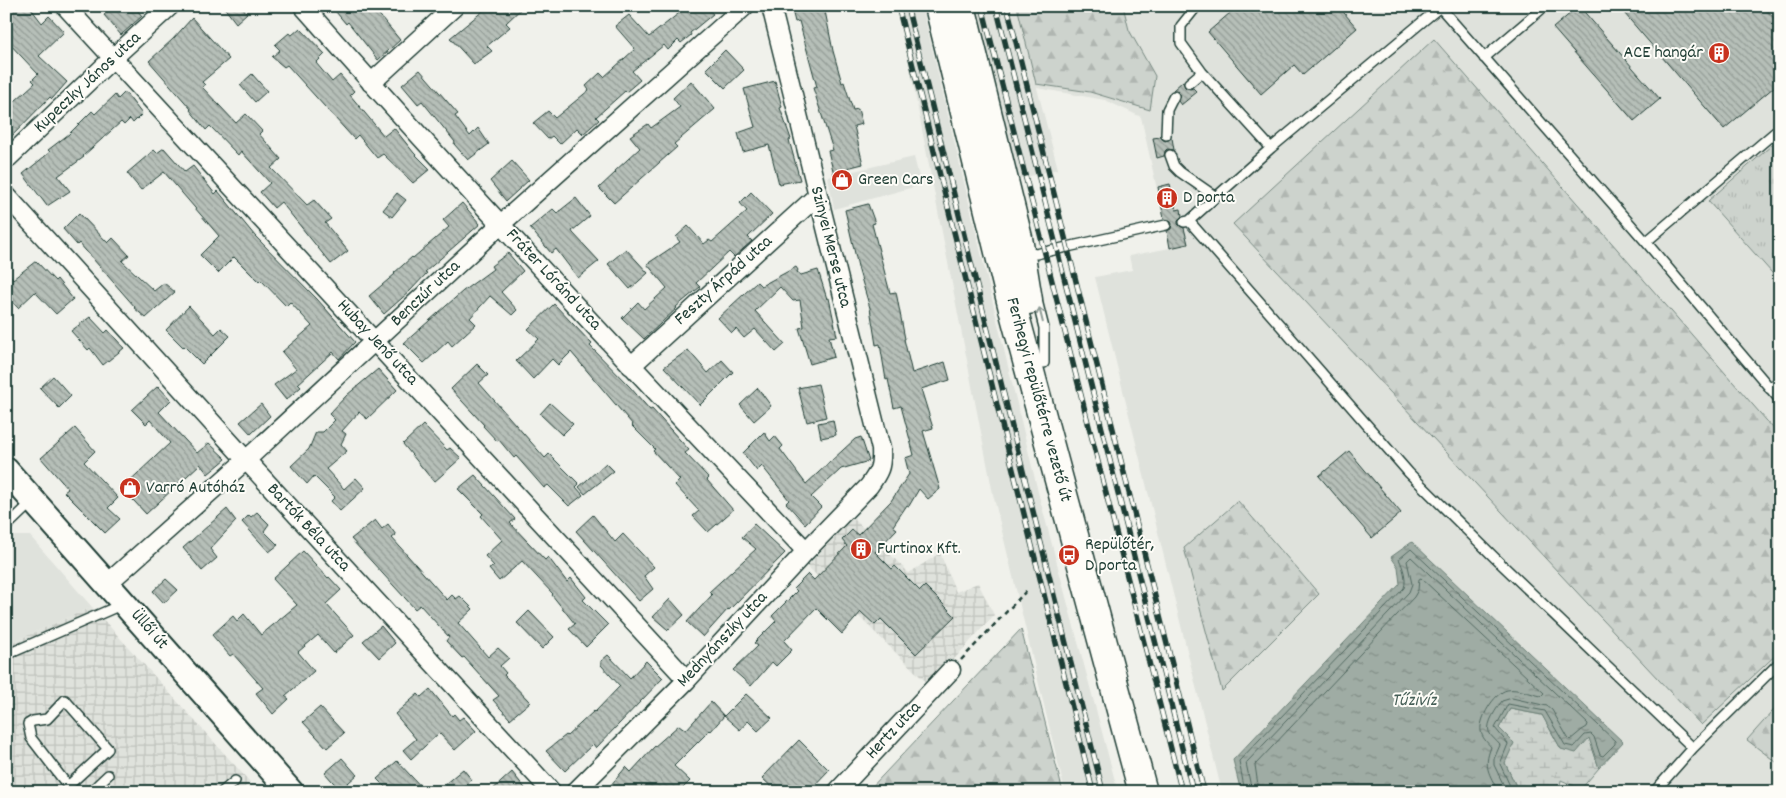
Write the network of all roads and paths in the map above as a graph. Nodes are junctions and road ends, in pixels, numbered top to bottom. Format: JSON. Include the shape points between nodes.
{"nodes":[{"id":1,"x":65,"y":6,"type":"edge"},
{"id":2,"x":170,"y":6,"type":"edge"},
{"id":3,"x":303,"y":6,"type":"edge"},
{"id":4,"x":455,"y":6,"type":"edge"},
{"id":5,"x":745,"y":6,"type":"edge"},
{"id":6,"x":771,"y":6,"type":"edge"},
{"id":7,"x":939,"y":6,"type":"edge"},
{"id":8,"x":947,"y":6,"type":"edge"},
{"id":9,"x":961,"y":6,"type":"edge"},
{"id":10,"x":1197,"y":6,"type":"edge"},
{"id":11,"x":1546,"y":6,"type":"edge"},
{"id":12,"x":1440,"y":7,"type":"edge"},
{"id":13,"x":113,"y":58,"type":"junction"},
{"id":14,"x":1484,"y":58,"type":"junction"},
{"id":15,"x":1202,"y":72,"type":"junction"},
{"id":16,"x":966,"y":76,"type":"dead end"},
{"id":17,"x":371,"y":83,"type":"junction"},
{"id":18,"x":1189,"y":83,"type":"dead end"},
{"id":19,"x":1174,"y":96,"type":"dead end"},
{"id":20,"x":1780,"y":128,"type":"edge"},
{"id":21,"x":1166,"y":135,"type":"dead end"},
{"id":22,"x":1271,"y":148,"type":"junction"},
{"id":23,"x":1170,"y":155,"type":"dead end"},
{"id":24,"x":6,"y":160,"type":"edge"},
{"id":25,"x":6,"y":195,"type":"edge"},
{"id":26,"x":817,"y":196,"type":"junction"},
{"id":27,"x":1216,"y":197,"type":"junction"},
{"id":28,"x":501,"y":224,"type":"junction"},
{"id":29,"x":1166,"y":225,"type":"dead end"},
{"id":30,"x":1646,"y":242,"type":"junction"},
{"id":31,"x":1026,"y":258,"type":"junction"},
{"id":32,"x":1012,"y":306,"type":"junction"},
{"id":33,"x":375,"y":341,"type":"junction"},
{"id":34,"x":631,"y":366,"type":"junction"},
{"id":35,"x":1780,"y":380,"type":"edge"},
{"id":36,"x":1770,"y":389,"type":"junction"},
{"id":37,"x":1780,"y":400,"type":"edge"},
{"id":38,"x":246,"y":460,"type":"junction"},
{"id":39,"x":6,"y":470,"type":"edge"},
{"id":40,"x":869,"y":486,"type":"joint"},
{"id":41,"x":34,"y":500,"type":"junction"},
{"id":42,"x":6,"y":526,"type":"edge"},
{"id":43,"x":806,"y":551,"type":"junction"},
{"id":44,"x":108,"y":584,"type":"junction"},
{"id":45,"x":1028,"y":589,"type":"dead end"},
{"id":46,"x":125,"y":603,"type":"junction"},
{"id":47,"x":6,"y":654,"type":"edge"},
{"id":48,"x":1780,"y":662,"type":"edge"},
{"id":49,"x":951,"y":670,"type":"joint"},
{"id":50,"x":687,"y":680,"type":"junction"},
{"id":51,"x":1693,"y":748,"type":"junction"},
{"id":52,"x":108,"y":775,"type":"dead end"},
{"id":53,"x":235,"y":781,"type":"dead end"},
{"id":54,"x":71,"y":789,"type":"edge"},
{"id":55,"x":90,"y":792,"type":"edge"},
{"id":56,"x":222,"y":792,"type":"edge"},
{"id":57,"x":291,"y":792,"type":"edge"},
{"id":58,"x":552,"y":792,"type":"edge"},
{"id":59,"x":575,"y":792,"type":"edge"},
{"id":60,"x":837,"y":792,"type":"edge"},
{"id":61,"x":1143,"y":792,"type":"edge"},
{"id":62,"x":1159,"y":792,"type":"edge"},
{"id":63,"x":1654,"y":792,"type":"edge"}],
"edges":[{"from":1,"to":13,"type":"street","name":"Hubay Jenő utca"},
{"from":2,"to":13,"type":"street","name":"Kupeczky János utca"},
{"from":3,"to":17,"type":"street","name":"Fráter Lóránd utca"},
{"from":4,"to":17,"type":"street"},
{"from":5,"to":28,"type":"street","name":"Benczúr utca"},
{"from":6,"to":26,"type":"street","name":"Szinyei Merse utca"},
{"from":7,"to":32,"type":"main road","name":"Ferihegyi repülőtérre vezető út"},
{"from":8,"to":16,"type":"lane"},
{"from":9,"to":31,"type":"main road","name":"Ferihegyi repülőtérre vezető út"},
{"from":10,"to":15,"type":"lane","via":[[1181,26],[1181,43]]},
{"from":11,"to":14,"type":"lane"},
{"from":12,"to":14,"type":"lane"},
{"from":12,"to":22,"type":"lane"},
{"from":13,"to":24,"type":"street","name":"Kupeczky János utca"},
{"from":13,"to":33,"type":"street","name":"Hubay Jenő utca"},
{"from":14,"to":30,"type":"lane"},
{"from":15,"to":18,"type":"lane"},
{"from":15,"to":22,"type":"lane"},
{"from":17,"to":28,"type":"street","name":"Fráter Lóránd utca"},
{"from":19,"to":21,"type":"lane","via":[[1167,110]]},
{"from":20,"to":30,"type":"lane"},
{"from":22,"to":27,"type":"lane"},
{"from":23,"to":27,"type":"lane","via":[[1180,172]]},
{"from":25,"to":38,"type":"street","name":"Bartók Béla utca"},
{"from":26,"to":34,"type":"street","name":"Feszty Árpád utca"},
{"from":26,"to":40,"type":"street","name":"Szinyei Merse utca","via":[[881,449],[882,463]]},
{"from":27,"to":51,"type":"lane","via":[[1186,221],[1409,473]]},
{"from":28,"to":33,"type":"street","name":"Benczúr utca"},
{"from":28,"to":34,"type":"street","name":"Fráter Lóránd utca"},
{"from":29,"to":31,"type":"lane"},
{"from":30,"to":36,"type":"lane"},
{"from":31,"to":32,"type":"lane"},
{"from":62,"to":31,"type":"main road","name":"Ferihegyi repülőtérre vezető út","one_way":true,"via":[[1028,302]]},
{"from":32,"to":61,"type":"main road","name":"Ferihegyi repülőtérre vezető út"},
{"from":33,"to":38,"type":"street","name":"Benczúr utca"},
{"from":33,"to":50,"type":"street","name":"Hubay Jenő utca"},
{"from":34,"to":43,"type":"street","name":"Fráter Lóránd utca"},
{"from":35,"to":36,"type":"lane"},
{"from":36,"to":37,"type":"lane"},
{"from":38,"to":44,"type":"street","name":"Benczúr utca"},
{"from":38,"to":58,"type":"street","name":"Bartók Béla utca"},
{"from":39,"to":41,"type":"main road","name":"Üllői út"},
{"from":40,"to":43,"type":"street","name":"Mednyánszky utca"},
{"from":41,"to":42,"type":"lane"},
{"from":41,"to":44,"type":"main road","name":"Üllői út"},
{"from":43,"to":50,"type":"street","name":"Mednyánszky utca"},
{"from":44,"to":46,"type":"main road","name":"Üllői út"},
{"from":45,"to":49,"type":"path"},
{"from":46,"to":47,"type":"lane"},
{"from":46,"to":57,"type":"main road","name":"Üllői út"},
{"from":48,"to":51,"type":"lane"},
{"from":49,"to":60,"type":"street","name":"Hertz utca"},
{"from":50,"to":59,"type":"street","name":"Mednyánszky utca"},
{"from":51,"to":63,"type":"lane"},
{"from":52,"to":55,"type":"lane"},
{"from":53,"to":56,"type":"lane"},
{"from":54,"to":54,"type":"lane","via":[[31,738],[28,724],[33,720],[46,719],[65,700],[108,749]]}]}
